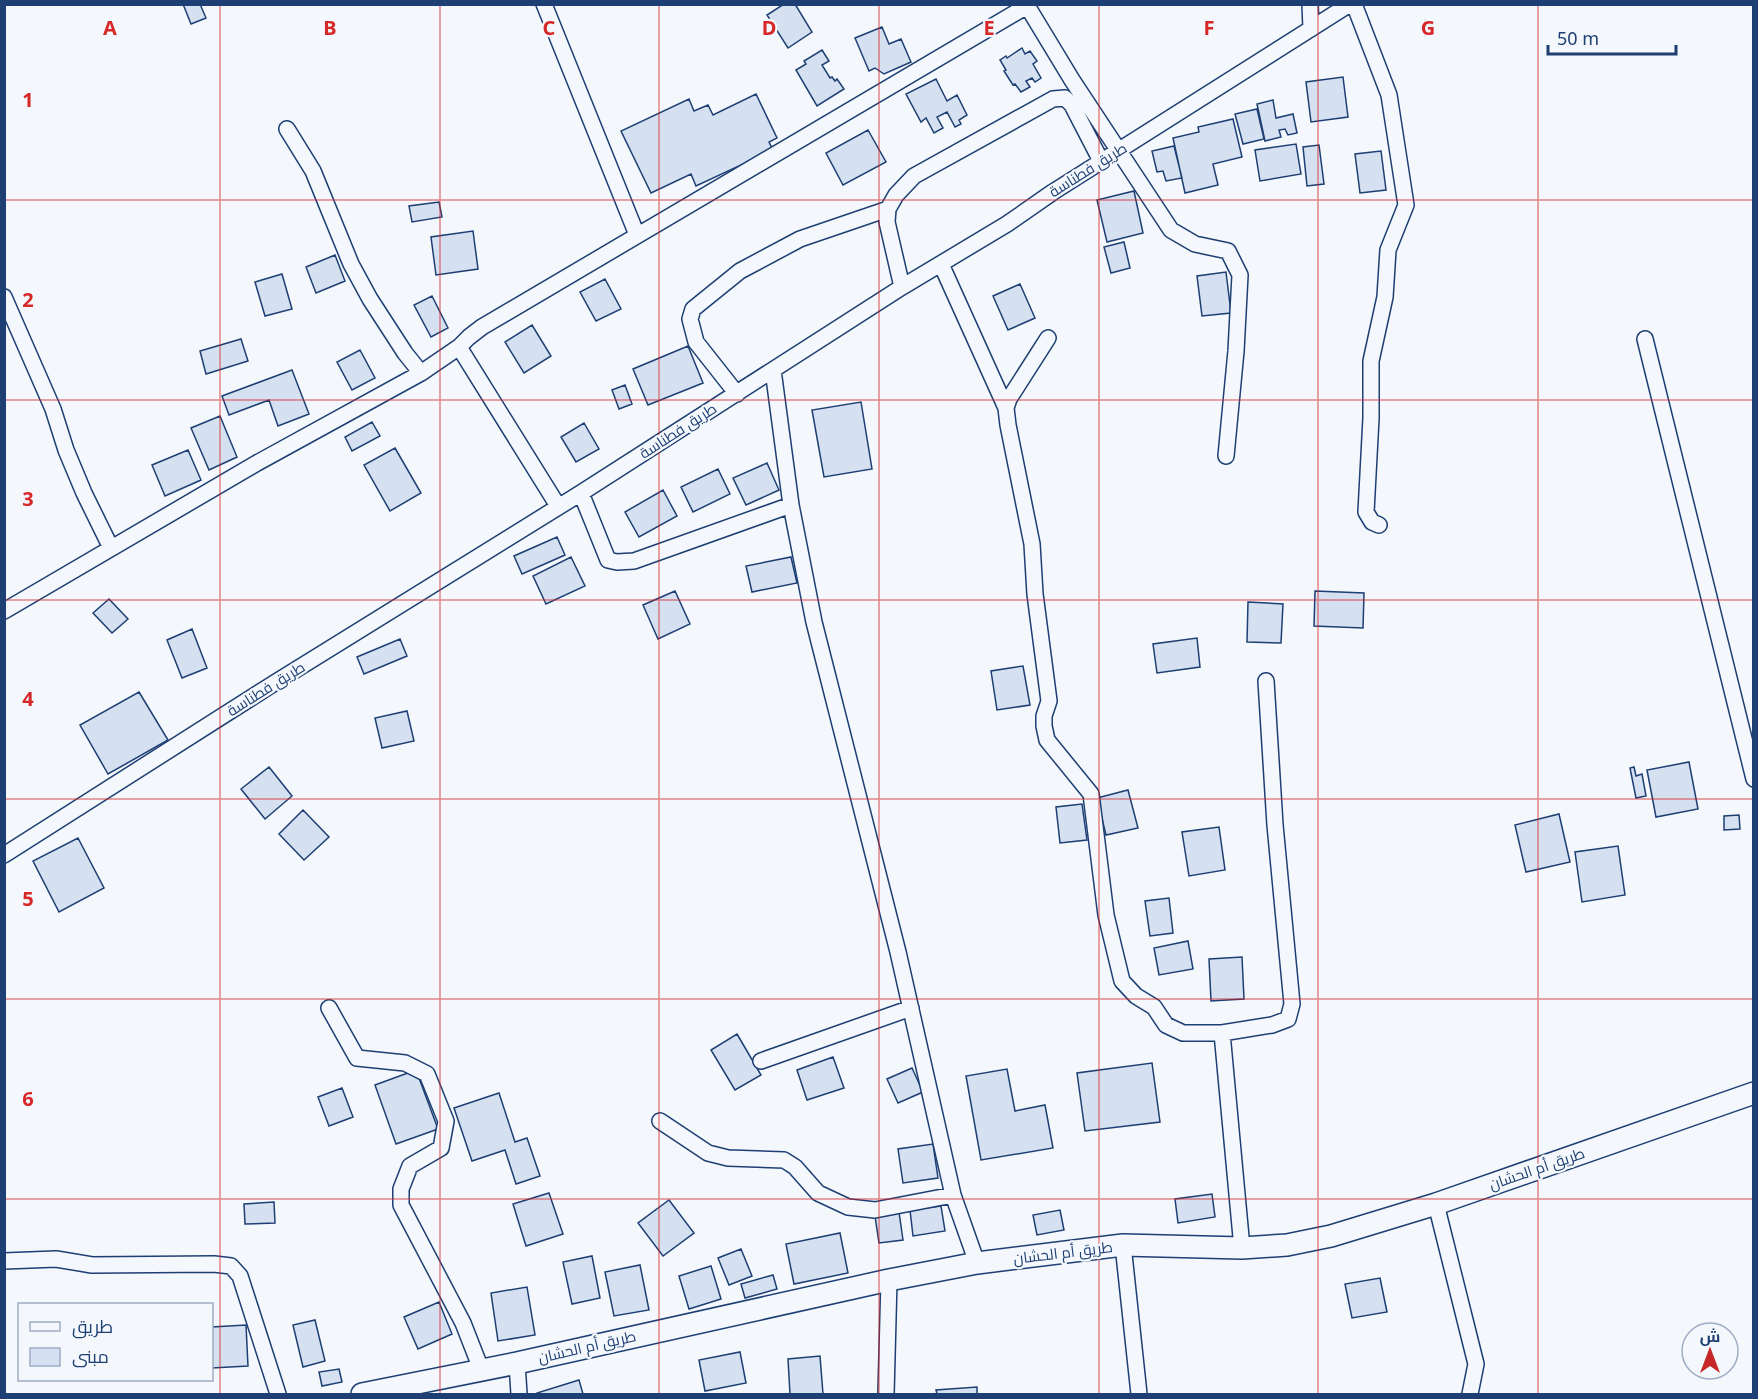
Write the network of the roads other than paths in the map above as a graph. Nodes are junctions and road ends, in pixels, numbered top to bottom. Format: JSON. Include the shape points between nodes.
{"nodes":[{"id":1,"x":544,"y":4,"type":"edge"},
{"id":2,"x":1310,"y":4,"type":"edge"},
{"id":3,"x":1352,"y":4,"type":"edge"},
{"id":4,"x":1027,"y":5,"type":"edge"},
{"id":5,"x":1311,"y":29,"type":"junction"},
{"id":6,"x":288,"y":129,"type":"dead end"},
{"id":7,"x":1119,"y":151,"type":"junction"},
{"id":8,"x":1101,"y":161,"type":"junction"},
{"id":9,"x":888,"y":209,"type":"junction"},
{"id":10,"x":637,"y":235,"type":"junction"},
{"id":11,"x":940,"y":264,"type":"junction"},
{"id":12,"x":902,"y":286,"type":"junction"},
{"id":13,"x":4,"y":297,"type":"edge"},
{"id":14,"x":1048,"y":338,"type":"dead end"},
{"id":15,"x":1644,"y":339,"type":"dead end"},
{"id":16,"x":459,"y":347,"type":"junction"},
{"id":17,"x":773,"y":370,"type":"junction"},
{"id":18,"x":421,"y":373,"type":"junction"},
{"id":19,"x":736,"y":394,"type":"junction"},
{"id":20,"x":1006,"y":408,"type":"junction"},
{"id":21,"x":1226,"y":456,"type":"dead end"},
{"id":22,"x":581,"y":493,"type":"junction"},
{"id":23,"x":791,"y":505,"type":"junction"},
{"id":24,"x":558,"y":506,"type":"junction"},
{"id":25,"x":1379,"y":525,"type":"dead end"},
{"id":26,"x":111,"y":548,"type":"junction"},
{"id":27,"x":4,"y":611,"type":"edge"},
{"id":28,"x":1266,"y":681,"type":"dead end"},
{"id":29,"x":1754,"y":779,"type":"edge"},
{"id":30,"x":4,"y":855,"type":"edge"},
{"id":31,"x":329,"y":1008,"type":"dead end"},
{"id":32,"x":911,"y":1008,"type":"junction"},
{"id":33,"x":1222,"y":1034,"type":"junction"},
{"id":34,"x":761,"y":1060,"type":"dead end"},
{"id":35,"x":1754,"y":1093,"type":"edge"},
{"id":36,"x":660,"y":1121,"type":"dead end"},
{"id":37,"x":953,"y":1194,"type":"junction"},
{"id":38,"x":1436,"y":1204,"type":"junction"},
{"id":39,"x":1123,"y":1245,"type":"junction"},
{"id":40,"x":1242,"y":1248,"type":"junction"},
{"id":41,"x":4,"y":1261,"type":"edge"},
{"id":42,"x":977,"y":1263,"type":"junction"},
{"id":43,"x":889,"y":1280,"type":"junction"},
{"id":44,"x":517,"y":1363,"type":"junction"},
{"id":45,"x":481,"y":1369,"type":"junction"},
{"id":46,"x":385,"y":1393,"type":"edge"},
{"id":47,"x":278,"y":1395,"type":"edge"},
{"id":48,"x":362,"y":1395,"type":"edge"},
{"id":49,"x":519,"y":1395,"type":"edge"},
{"id":50,"x":886,"y":1395,"type":"edge"},
{"id":51,"x":1139,"y":1395,"type":"edge"},
{"id":52,"x":1470,"y":1395,"type":"edge"}],
"edges":[{"from":1,"to":10,"type":"street"},
{"from":2,"to":5,"type":"street"},
{"from":3,"to":5,"type":"street","name":"طريق فطناسة"},
{"from":3,"to":25,"type":"street","via":[[1389,94],[1406,205],[1388,250],[1385,297],[1371,361],[1366,512]]},
{"from":4,"to":7,"type":"street"},
{"from":4,"to":10,"type":"street"},
{"from":5,"to":7,"type":"street","name":"طريق فطناسة"},
{"from":6,"to":18,"type":"street","via":[[313,171],[351,264],[370,299]]},
{"from":7,"to":8,"type":"street","name":"طريق فطناسة"},
{"from":7,"to":21,"type":"street","via":[[1171,230],[1195,244],[1228,250],[1240,275]]},
{"from":8,"to":9,"type":"street","via":[[1072,105],[1065,98],[1053,99],[914,176]]},
{"from":8,"to":11,"type":"street","name":"طريق فطناسة"},
{"from":9,"to":12,"type":"street","via":[[887,222]]},
{"from":9,"to":19,"type":"street","via":[[800,239],[740,271],[693,309],[690,319],[696,342]]},
{"from":10,"to":16,"type":"street","via":[[482,327]]},
{"from":11,"to":12,"type":"street","name":"طريق فطناسة"},
{"from":11,"to":20,"type":"street"},
{"from":12,"to":17,"type":"street","name":"طريق فطناسة"},
{"from":13,"to":26,"type":"street","via":[[53,409],[84,494]]},
{"from":14,"to":20,"type":"street"},
{"from":15,"to":29,"type":"street"},
{"from":16,"to":18,"type":"street"},
{"from":16,"to":24,"type":"street"},
{"from":17,"to":19,"type":"street","name":"طريق فطناسة"},
{"from":17,"to":23,"type":"street"},
{"from":18,"to":26,"type":"street","via":[[257,462]]},
{"from":19,"to":22,"type":"street","name":"طريق فطناسة"},
{"from":20,"to":33,"type":"street","via":[[1032,544],[1049,701],[1044,726],[1047,740],[1091,794],[1106,915],[1122,981],[1154,1007],[1166,1025],[1183,1033]]},
{"from":22,"to":23,"type":"street","via":[[608,561],[617,562],[634,561]]},
{"from":22,"to":24,"type":"street","name":"طريق فطناسة"},
{"from":23,"to":32,"type":"street","via":[[814,622]]},
{"from":24,"to":30,"type":"street","name":"طريق فطناسة"},
{"from":26,"to":27,"type":"street"},
{"from":28,"to":33,"type":"street","via":[[1292,1004],[1288,1019]]},
{"from":31,"to":45,"type":"street","via":[[357,1058],[405,1063],[427,1074],[446,1121],[441,1148],[410,1166],[401,1189],[401,1205],[463,1323]]},
{"from":32,"to":34,"type":"street"},
{"from":32,"to":37,"type":"street"},
{"from":33,"to":40,"type":"street"},
{"from":35,"to":38,"type":"street","name":"طريق أم الحشان"},
{"from":36,"to":37,"type":"street","via":[[708,1153],[728,1158],[784,1160],[818,1193],[848,1207],[875,1210]]},
{"from":37,"to":42,"type":"street"},
{"from":38,"to":40,"type":"street","name":"طريق أم الحشان","via":[[1331,1236],[1287,1245]]},
{"from":38,"to":52,"type":"street","via":[[1476,1364]]},
{"from":39,"to":40,"type":"street","name":"طريق أم الحشان"},
{"from":39,"to":42,"type":"street","name":"طريق أم الحشان"},
{"from":39,"to":51,"type":"street"},
{"from":41,"to":47,"type":"street","via":[[56,1259],[92,1265],[231,1266],[240,1276]]},
{"from":42,"to":43,"type":"street","name":"طريق أم الحشان"},
{"from":43,"to":44,"type":"street","name":"طريق أم الحشان"},
{"from":43,"to":50,"type":"street"},
{"from":44,"to":45,"type":"street","name":"طريق أم الحشان"},
{"from":44,"to":49,"type":"street"},
{"from":45,"to":46,"type":"street","name":"طريق أم الحشان"},
{"from":46,"to":48,"type":"street","name":"طريق أم الحشان"}]}
